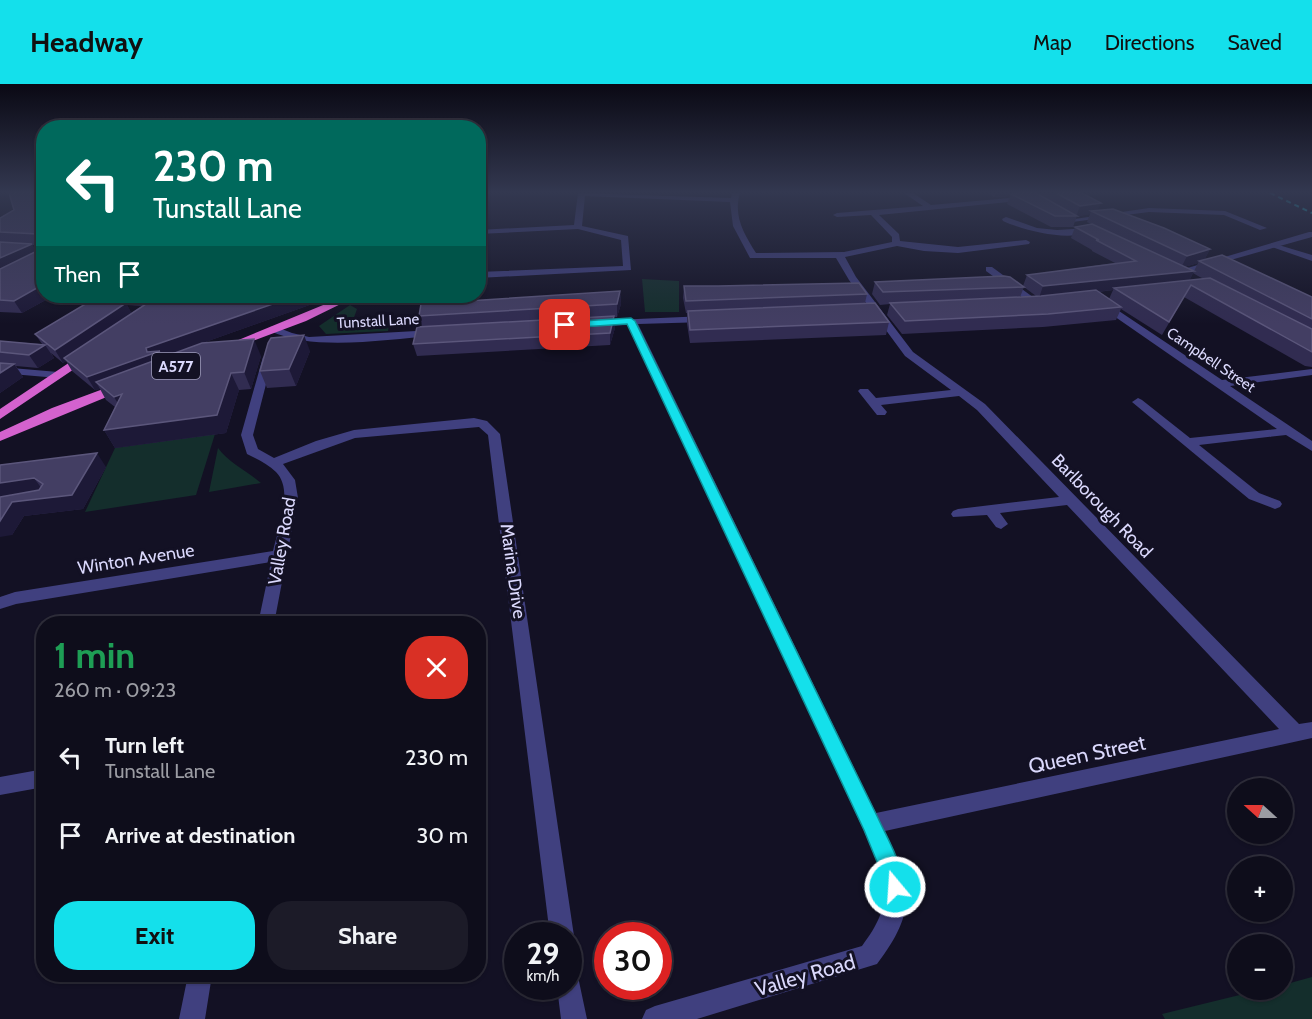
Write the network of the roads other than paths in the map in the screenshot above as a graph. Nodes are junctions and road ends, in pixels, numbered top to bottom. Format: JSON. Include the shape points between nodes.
{"nodes":[{"id":1,"x":621,"y":237,"type":"edge"},
{"id":2,"x":742,"y":237,"type":"edge"},
{"id":3,"x":896,"y":237,"type":"edge"},
{"id":4,"x":1302,"y":237,"type":"edge"},
{"id":5,"x":1026,"y":242,"type":"dead end"},
{"id":6,"x":896,"y":243,"type":"junction"},
{"id":7,"x":1275,"y":244,"type":"junction"},
{"id":8,"x":0,"y":248,"type":"edge"},
{"id":9,"x":36,"y":250,"type":"edge"},
{"id":10,"x":838,"y":255,"type":"junction"},
{"id":11,"x":1312,"y":258,"type":"edge"},
{"id":12,"x":36,"y":262,"type":"edge"},
{"id":13,"x":33,"y":263,"type":"edge"},
{"id":14,"x":989,"y":269,"type":"dead end"},
{"id":15,"x":1178,"y":272,"type":"edge"},
{"id":16,"x":486,"y":275,"type":"edge"},
{"id":17,"x":1116,"y":296,"type":"edge"},
{"id":18,"x":1047,"y":302,"type":"edge"},
{"id":19,"x":331,"y":303,"type":"edge"},
{"id":20,"x":1036,"y":303,"type":"junction"},
{"id":21,"x":1013,"y":304,"type":"edge"},
{"id":22,"x":715,"y":318,"type":"edge"},
{"id":23,"x":631,"y":321,"type":"junction"},
{"id":24,"x":585,"y":324,"type":"edge"},
{"id":25,"x":274,"y":329,"type":"junction"},
{"id":26,"x":448,"y":332,"type":"edge"},
{"id":27,"x":288,"y":336,"type":"junction"},
{"id":28,"x":103,"y":344,"type":"edge"},
{"id":29,"x":210,"y":353,"type":"edge"},
{"id":30,"x":0,"y":370,"type":"edge"},
{"id":31,"x":1312,"y":372,"type":"edge"},
{"id":32,"x":57,"y":375,"type":"junction"},
{"id":33,"x":135,"y":381,"type":"edge"},
{"id":34,"x":1219,"y":384,"type":"junction"},
{"id":35,"x":864,"y":391,"type":"dead end"},
{"id":36,"x":959,"y":393,"type":"junction"},
{"id":37,"x":872,"y":402,"type":"junction"},
{"id":38,"x":1138,"y":402,"type":"dead end"},
{"id":39,"x":6,"y":411,"type":"edge"},
{"id":40,"x":57,"y":411,"type":"junction"},
{"id":41,"x":880,"y":412,"type":"dead end"},
{"id":42,"x":1288,"y":431,"type":"junction"},
{"id":43,"x":0,"y":437,"type":"edge"},
{"id":44,"x":1190,"y":442,"type":"junction"},
{"id":45,"x":1312,"y":447,"type":"edge"},
{"id":46,"x":275,"y":462,"type":"junction"},
{"id":47,"x":1070,"y":500,"type":"junction"},
{"id":48,"x":1275,"y":504,"type":"dead end"},
{"id":49,"x":991,"y":511,"type":"junction"},
{"id":50,"x":958,"y":514,"type":"dead end"},
{"id":51,"x":1000,"y":524,"type":"dead end"},
{"id":52,"x":280,"y":555,"type":"junction"},
{"id":53,"x":0,"y":603,"type":"edge"},
{"id":54,"x":268,"y":616,"type":"edge"},
{"id":55,"x":1304,"y":732,"type":"edge"},
{"id":56,"x":36,"y":779,"type":"edge"},
{"id":57,"x":0,"y":786,"type":"edge"},
{"id":58,"x":871,"y":824,"type":"junction"},
{"id":59,"x":560,"y":922,"type":"edge"},
{"id":60,"x":199,"y":982,"type":"edge"},
{"id":61,"x":571,"y":1000,"type":"edge"},
{"id":62,"x":192,"y":1019,"type":"edge"},
{"id":63,"x":574,"y":1019,"type":"edge"},
{"id":64,"x":655,"y":1019,"type":"edge"}],
"edges":[{"from":1,"to":16,"type":"street","via":[[625,238],[629,272]]},
{"from":2,"to":10,"type":"street","via":[[753,256]]},
{"from":3,"to":6,"type":"street"},
{"from":4,"to":7,"type":"street"},
{"from":5,"to":6,"type":"street","via":[[958,250]]},
{"from":6,"to":10,"type":"street","via":[[877,251]]},
{"from":7,"to":11,"type":"street"},
{"from":7,"to":15,"type":"street"},
{"from":8,"to":9,"type":"street"},
{"from":10,"to":36,"type":"street","name":"Barlborough Road","via":[[909,354]]},
{"from":12,"to":13,"type":"street"},
{"from":14,"to":20,"type":"street"},
{"from":17,"to":34,"type":"street","name":"Campbell Street","via":[[1094,298]]},
{"from":18,"to":20,"type":"street"},
{"from":19,"to":25,"type":"highway","number":"A577"},
{"from":20,"to":21,"type":"street"},
{"from":22,"to":23,"type":"street"},
{"from":23,"to":24,"type":"street"},
{"from":23,"to":58,"type":"street","name":"Valley Road"},
{"from":25,"to":27,"type":"street","name":"Tunstall Lane"},
{"from":25,"to":29,"type":"highway","number":"A577"},
{"from":26,"to":27,"type":"street","name":"Tunstall Lane","via":[[322,340]]},
{"from":27,"to":46,"type":"street","via":[[267,358],[247,435],[252,451]]},
{"from":28,"to":32,"type":"highway","number":"A577"},
{"from":30,"to":32,"type":"street"},
{"from":31,"to":34,"type":"street"},
{"from":32,"to":39,"type":"highway","number":"A577"},
{"from":33,"to":40,"type":"highway","number":"A577"},
{"from":34,"to":42,"type":"street","name":"Campbell Street"},
{"from":35,"to":37,"type":"street"},
{"from":36,"to":37,"type":"street"},
{"from":36,"to":47,"type":"street","name":"Barlborough Road","via":[[981,407]]},
{"from":37,"to":41,"type":"street"},
{"from":38,"to":44,"type":"street"},
{"from":39,"to":40,"type":"highway","number":"A577","via":[[21,415]]},
{"from":40,"to":43,"type":"highway","number":"A577"},
{"from":42,"to":44,"type":"street"},
{"from":42,"to":45,"type":"street","name":"Campbell Street"},
{"from":44,"to":48,"type":"street","via":[[1249,498]]},
{"from":46,"to":52,"type":"street","name":"Valley Road","via":[[291,484]]},
{"from":46,"to":59,"type":"street","name":"Marina Drive","via":[[354,434],[474,422],[494,434]]},
{"from":47,"to":49,"type":"street"},
{"from":47,"to":55,"type":"street","name":"Barlborough Road"},
{"from":49,"to":50,"type":"street"},
{"from":49,"to":51,"type":"street"},
{"from":52,"to":53,"type":"street","name":"Winton Avenue"},
{"from":52,"to":54,"type":"street","name":"Valley Road"},
{"from":55,"to":58,"type":"street","name":"Queen Street"},
{"from":56,"to":57,"type":"street"},
{"from":58,"to":64,"type":"street","name":"Valley Road","via":[[892,873],[898,901],[885,938],[869,956]]},
{"from":60,"to":62,"type":"street"},
{"from":61,"to":63,"type":"street"}]}
